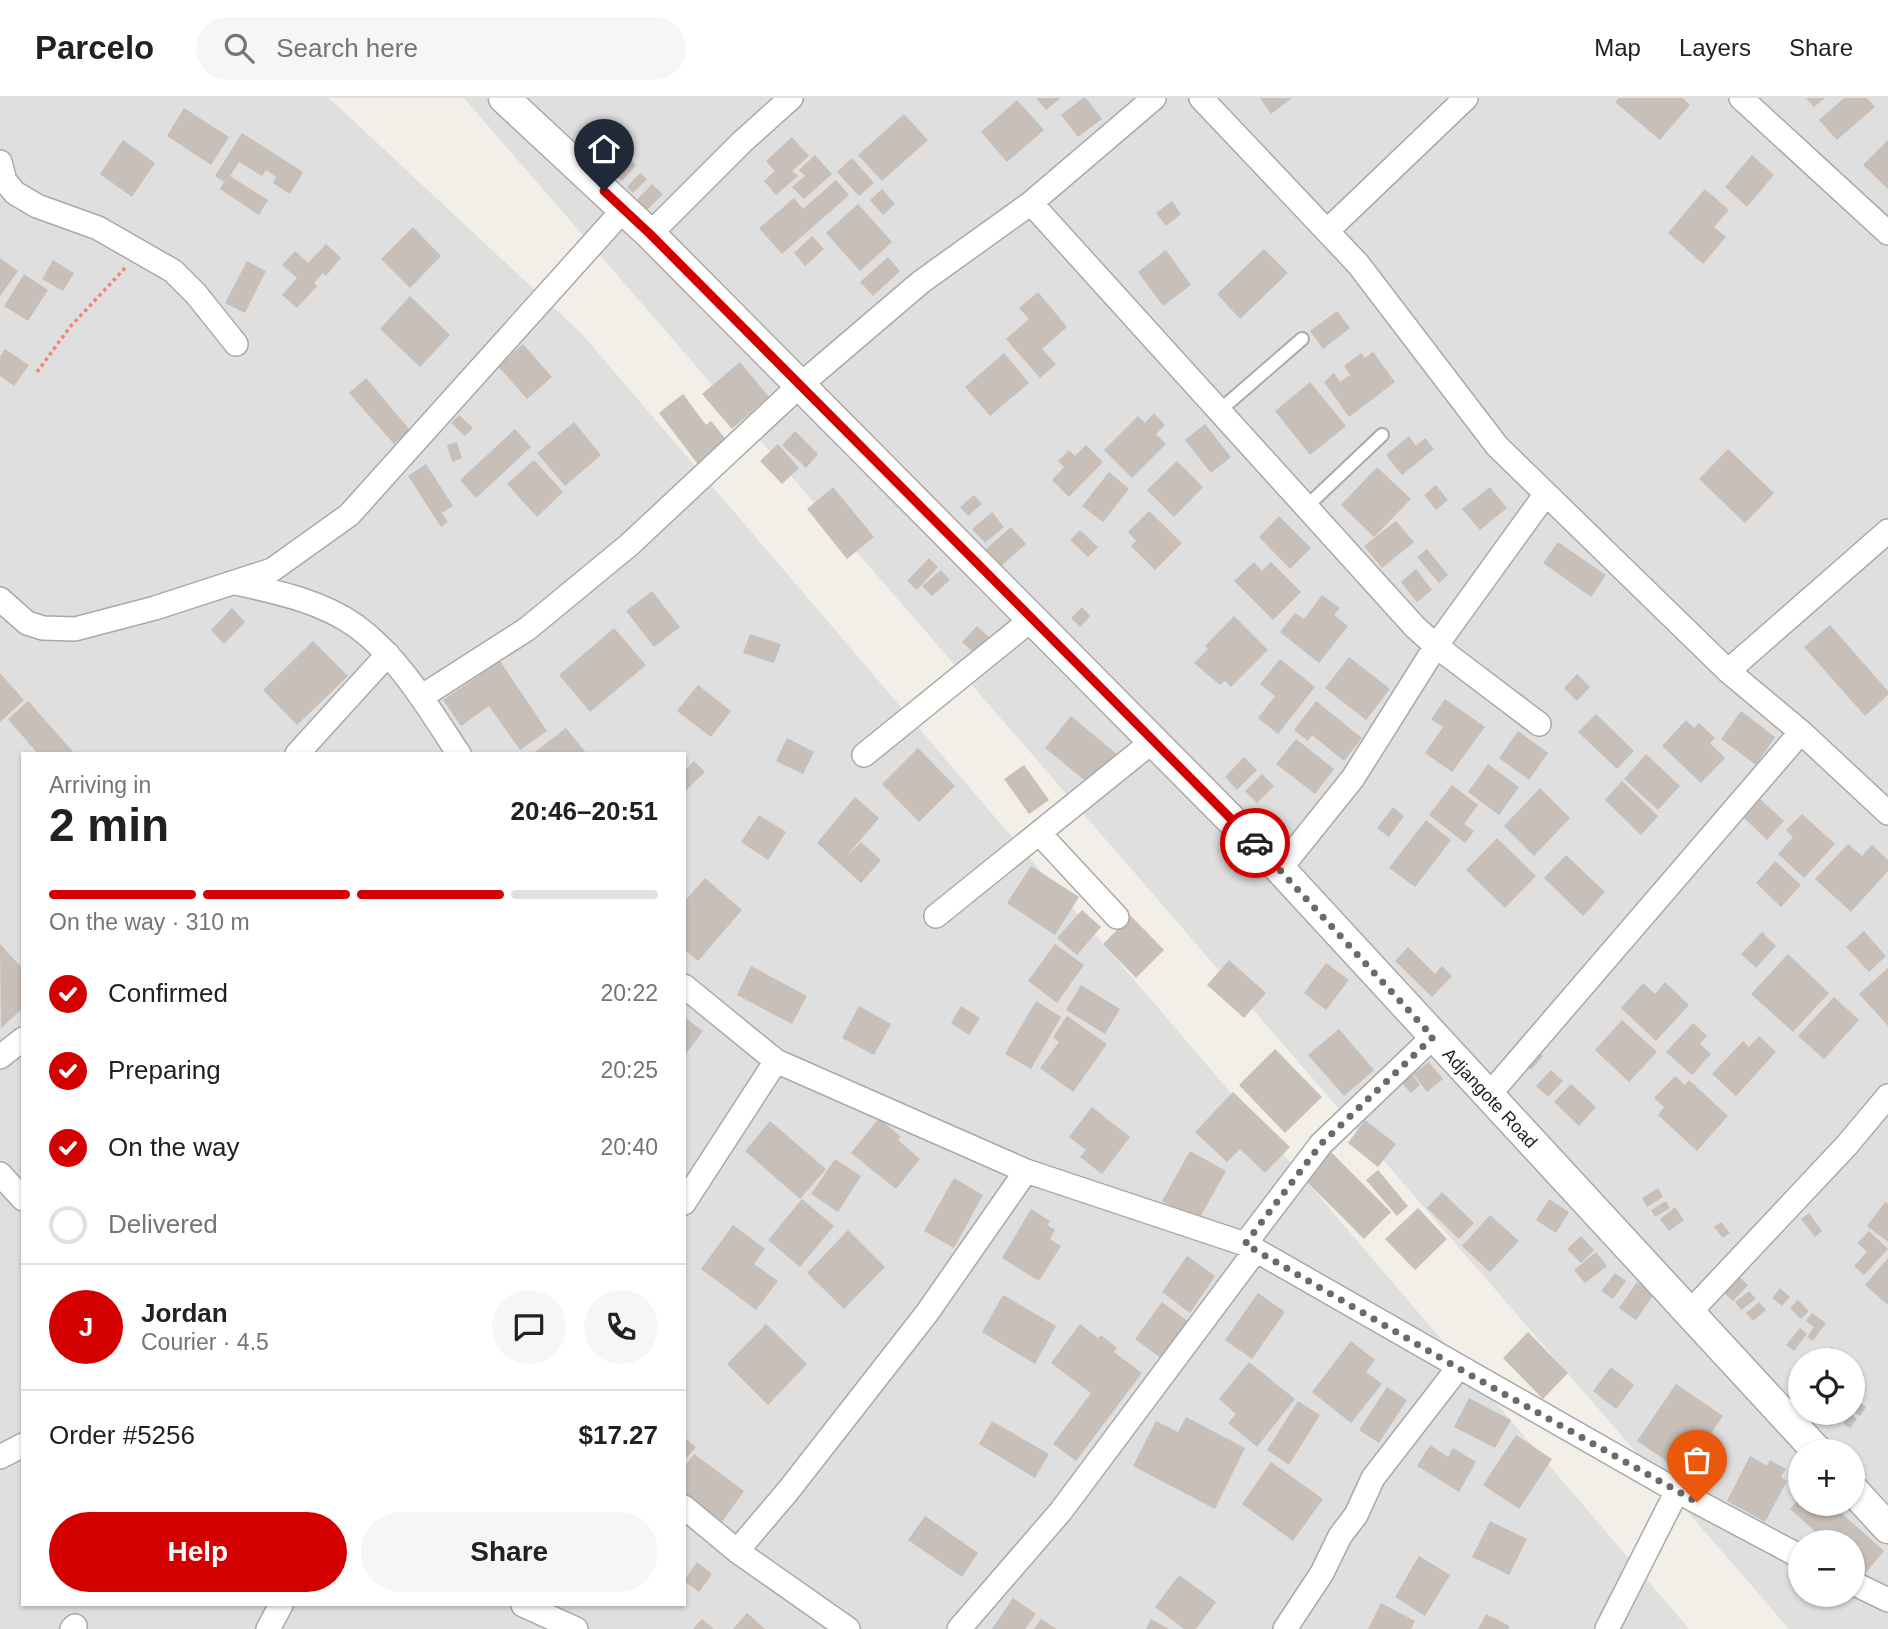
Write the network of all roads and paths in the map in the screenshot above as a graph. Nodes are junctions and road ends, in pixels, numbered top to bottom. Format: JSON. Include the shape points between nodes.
{"nodes":[{"id":1,"x":504,"y":98,"type":"edge"},
{"id":2,"x":791,"y":98,"type":"edge"},
{"id":3,"x":1154,"y":98,"type":"edge"},
{"id":4,"x":1201,"y":98,"type":"edge"},
{"id":5,"x":1466,"y":98,"type":"edge"},
{"id":6,"x":1741,"y":98,"type":"edge"},
{"id":7,"x":0,"y":162,"type":"edge"},
{"id":8,"x":1031,"y":204,"type":"junction"},
{"id":9,"x":624,"y":209,"type":"junction"},
{"id":10,"x":1327,"y":231,"type":"junction"},
{"id":11,"x":1888,"y":233,"type":"edge"},
{"id":12,"x":650,"y":234,"type":"junction"},
{"id":13,"x":140,"y":250,"type":"junction"},
{"id":14,"x":1302,"y":339,"type":"dead end"},
{"id":15,"x":236,"y":344,"type":"dead end"},
{"id":16,"x":37,"y":372,"type":"dead end"},
{"id":17,"x":799,"y":386,"type":"junction"},
{"id":18,"x":1219,"y":411,"type":"junction"},
{"id":19,"x":1382,"y":435,"type":"dead end"},
{"id":20,"x":1545,"y":495,"type":"junction"},
{"id":21,"x":1306,"y":507,"type":"junction"},
{"id":22,"x":1888,"y":531,"type":"edge"},
{"id":23,"x":234,"y":582,"type":"junction"},
{"id":24,"x":0,"y":599,"type":"edge"},
{"id":25,"x":1032,"y":619,"type":"junction"},
{"id":26,"x":1436,"y":646,"type":"junction"},
{"id":27,"x":388,"y":654,"type":"junction"},
{"id":28,"x":1728,"y":671,"type":"junction"},
{"id":29,"x":421,"y":697,"type":"junction"},
{"id":30,"x":1539,"y":724,"type":"dead end"},
{"id":31,"x":1801,"y":732,"type":"junction"},
{"id":32,"x":1153,"y":741,"type":"junction"},
{"id":33,"x":299,"y":752,"type":"edge"},
{"id":34,"x":458,"y":752,"type":"edge"},
{"id":35,"x":864,"y":755,"type":"dead end"},
{"id":36,"x":1888,"y":813,"type":"edge"},
{"id":37,"x":1039,"y":833,"type":"junction"},
{"id":38,"x":1280,"y":869,"type":"junction"},
{"id":39,"x":936,"y":916,"type":"dead end"},
{"id":40,"x":1117,"y":917,"type":"dead end"},
{"id":41,"x":686,"y":988,"type":"edge"},
{"id":42,"x":1433,"y":1037,"type":"junction"},
{"id":43,"x":21,"y":1041,"type":"edge"},
{"id":44,"x":0,"y":1058,"type":"edge"},
{"id":45,"x":776,"y":1061,"type":"junction"},
{"id":46,"x":1488,"y":1096,"type":"junction"},
{"id":47,"x":1888,"y":1096,"type":"edge"},
{"id":48,"x":1026,"y":1171,"type":"junction"},
{"id":49,"x":0,"y":1174,"type":"edge"},
{"id":50,"x":21,"y":1197,"type":"edge"},
{"id":51,"x":686,"y":1200,"type":"edge"},
{"id":52,"x":1251,"y":1247,"type":"junction"},
{"id":53,"x":1690,"y":1312,"type":"junction"},
{"id":54,"x":1458,"y":1368,"type":"junction"},
{"id":55,"x":1806,"y":1439,"type":"edge"},
{"id":56,"x":21,"y":1447,"type":"edge"},
{"id":57,"x":0,"y":1457,"type":"edge"},
{"id":58,"x":1677,"y":1491,"type":"junction"},
{"id":59,"x":1865,"y":1503,"type":"edge"},
{"id":60,"x":686,"y":1509,"type":"edge"},
{"id":61,"x":1888,"y":1528,"type":"edge"},
{"id":62,"x":1788,"y":1549,"type":"edge"},
{"id":63,"x":737,"y":1551,"type":"junction"},
{"id":64,"x":1865,"y":1589,"type":"edge"},
{"id":65,"x":1888,"y":1600,"type":"edge"},
{"id":66,"x":280,"y":1606,"type":"edge"},
{"id":67,"x":525,"y":1606,"type":"edge"},
{"id":68,"x":268,"y":1629,"type":"edge"},
{"id":69,"x":576,"y":1629,"type":"edge"},
{"id":70,"x":848,"y":1629,"type":"edge"},
{"id":71,"x":959,"y":1629,"type":"edge"},
{"id":72,"x":1285,"y":1629,"type":"edge"},
{"id":73,"x":1607,"y":1629,"type":"edge"}],
"edges":[{"from":1,"to":9,"type":"street","name":"Adjangote Road"},
{"from":2,"to":12,"type":"street"},
{"from":3,"to":8,"type":"street"},
{"from":4,"to":10,"type":"street"},
{"from":5,"to":10,"type":"street"},
{"from":6,"to":11,"type":"street"},
{"from":7,"to":13,"type":"street","via":[[5,181],[15,193]]},
{"from":8,"to":17,"type":"street","via":[[921,282]]},
{"from":8,"to":18,"type":"street"},
{"from":9,"to":12,"type":"street","name":"Adjangote Road"},
{"from":9,"to":23,"type":"street","via":[[349,515],[272,570]]},
{"from":10,"to":20,"type":"street","via":[[1358,264],[1497,446]]},
{"from":12,"to":17,"type":"street","name":"Adjangote Road"},
{"from":13,"to":15,"type":"street","via":[[173,271]]},
{"from":13,"to":16,"type":"path","via":[[70,327]]},
{"from":14,"to":18,"type":"lane"},
{"from":17,"to":25,"type":"street","name":"Adjangote Road"},
{"from":17,"to":29,"type":"street","via":[[629,545],[527,629]]},
{"from":18,"to":21,"type":"street"},
{"from":19,"to":21,"type":"lane"},
{"from":20,"to":26,"type":"street"},
{"from":20,"to":28,"type":"street"},
{"from":21,"to":26,"type":"street"},
{"from":22,"to":28,"type":"street"},
{"from":23,"to":24,"type":"street","via":[[75,629],[27,623]]},
{"from":23,"to":27,"type":"street","via":[[326,609]]},
{"from":25,"to":32,"type":"street","name":"Adjangote Road"},
{"from":25,"to":35,"type":"street"},
{"from":26,"to":30,"type":"street"},
{"from":26,"to":38,"type":"street","via":[[1353,778]]},
{"from":27,"to":29,"type":"street"},
{"from":27,"to":33,"type":"street"},
{"from":28,"to":31,"type":"street"},
{"from":29,"to":34,"type":"street"},
{"from":31,"to":36,"type":"street"},
{"from":31,"to":46,"type":"street"},
{"from":32,"to":37,"type":"street"},
{"from":32,"to":38,"type":"street","name":"Adjangote Road"},
{"from":37,"to":39,"type":"street"},
{"from":37,"to":40,"type":"street"},
{"from":38,"to":42,"type":"street","name":"Adjangote Road"},
{"from":41,"to":45,"type":"street"},
{"from":42,"to":46,"type":"street","name":"Adjangote Road"},
{"from":42,"to":52,"type":"street","via":[[1321,1144]]},
{"from":43,"to":44,"type":"street"},
{"from":45,"to":48,"type":"street"},
{"from":45,"to":51,"type":"street"},
{"from":46,"to":53,"type":"street","name":"Adjangote Road"},
{"from":47,"to":53,"type":"street"},
{"from":48,"to":52,"type":"street"},
{"from":48,"to":63,"type":"street","via":[[927,1313]]},
{"from":49,"to":50,"type":"street"},
{"from":52,"to":54,"type":"street"},
{"from":52,"to":71,"type":"street","via":[[1061,1511]]},
{"from":53,"to":55,"type":"street","name":"Adjangote Road"},
{"from":54,"to":58,"type":"street"},
{"from":54,"to":72,"type":"street","via":[[1373,1478],[1356,1516]]},
{"from":56,"to":57,"type":"street"},
{"from":58,"to":62,"type":"street"},
{"from":58,"to":73,"type":"street"},
{"from":59,"to":61,"type":"street"},
{"from":60,"to":63,"type":"street"},
{"from":63,"to":70,"type":"street"},
{"from":64,"to":65,"type":"street"},
{"from":66,"to":68,"type":"street"},
{"from":67,"to":69,"type":"street"}]}
